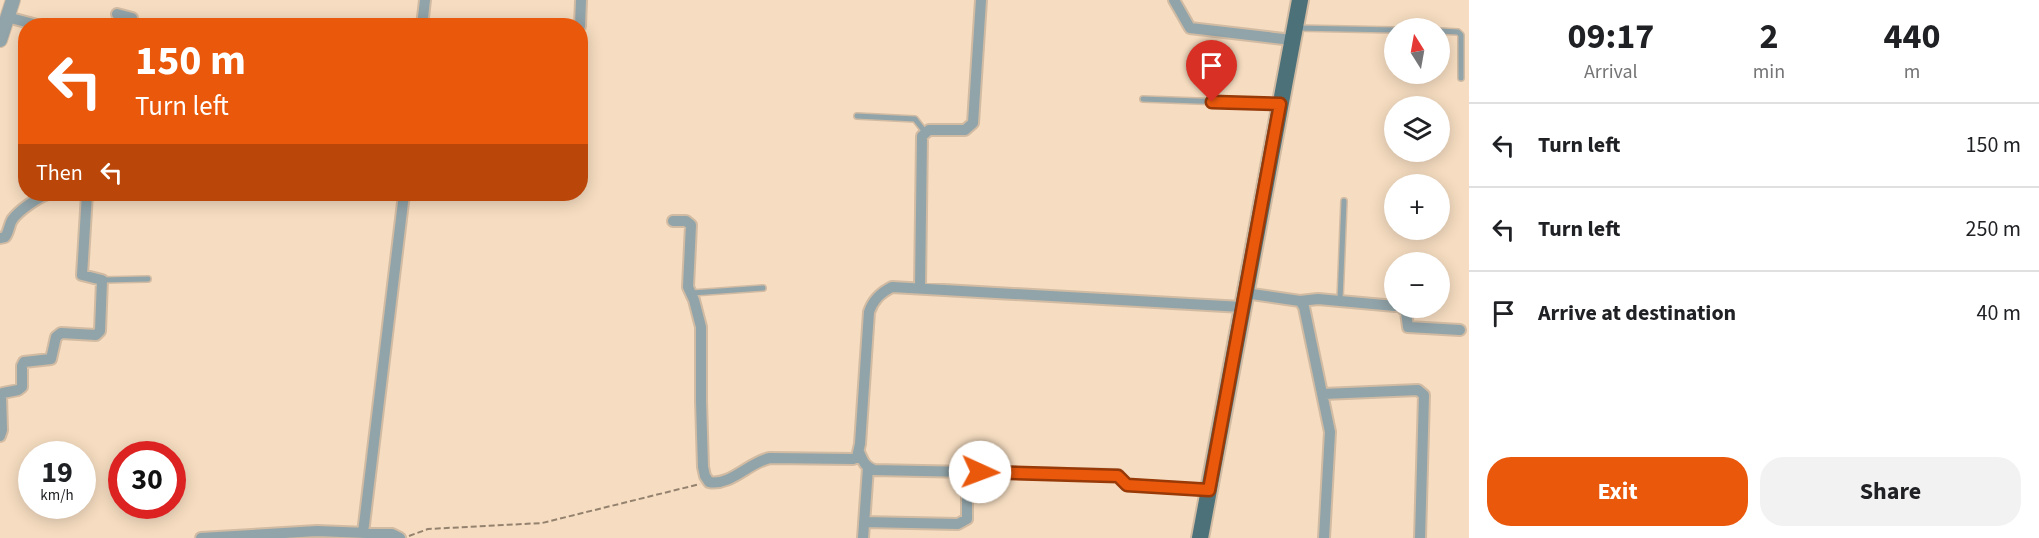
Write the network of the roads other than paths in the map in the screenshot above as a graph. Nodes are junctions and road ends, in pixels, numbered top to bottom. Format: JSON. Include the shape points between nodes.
{"nodes":[{"id":1,"x":425,"y":0,"type":"edge"},
{"id":2,"x":582,"y":0,"type":"edge"},
{"id":3,"x":981,"y":0,"type":"edge"},
{"id":4,"x":1174,"y":0,"type":"edge"},
{"id":5,"x":1300,"y":0,"type":"edge"},
{"id":6,"x":7,"y":9,"type":"edge"},
{"id":7,"x":117,"y":14,"type":"dead end"},
{"id":8,"x":25,"y":18,"type":"edge"},
{"id":9,"x":132,"y":18,"type":"edge"},
{"id":10,"x":423,"y":18,"type":"edge"},
{"id":11,"x":581,"y":18,"type":"edge"},
{"id":12,"x":1384,"y":30,"type":"edge"},
{"id":13,"x":1450,"y":32,"type":"edge"},
{"id":14,"x":1294,"y":34,"type":"junction"},
{"id":15,"x":0,"y":40,"type":"edge"},
{"id":16,"x":1461,"y":78,"type":"dead end"},
{"id":17,"x":1143,"y":99,"type":"dead end"},
{"id":18,"x":1280,"y":104,"type":"junction"},
{"id":19,"x":857,"y":116,"type":"dead end"},
{"id":20,"x":925,"y":132,"type":"junction"},
{"id":21,"x":34,"y":201,"type":"edge"},
{"id":22,"x":87,"y":201,"type":"edge"},
{"id":23,"x":404,"y":201,"type":"edge"},
{"id":24,"x":1344,"y":201,"type":"dead end"},
{"id":25,"x":673,"y":221,"type":"dead end"},
{"id":26,"x":0,"y":238,"type":"edge"},
{"id":27,"x":148,"y":279,"type":"dead end"},
{"id":28,"x":102,"y":280,"type":"junction"},
{"id":29,"x":763,"y":288,"type":"dead end"},
{"id":30,"x":920,"y":288,"type":"junction"},
{"id":31,"x":690,"y":293,"type":"junction"},
{"id":32,"x":1244,"y":300,"type":"junction"},
{"id":33,"x":1340,"y":300,"type":"junction"},
{"id":34,"x":1300,"y":301,"type":"junction"},
{"id":35,"x":1384,"y":305,"type":"edge"},
{"id":36,"x":1407,"y":318,"type":"edge"},
{"id":37,"x":1460,"y":330,"type":"dead end"},
{"id":38,"x":1323,"y":394,"type":"junction"},
{"id":39,"x":0,"y":436,"type":"edge"},
{"id":40,"x":860,"y":452,"type":"junction"},
{"id":41,"x":868,"y":468,"type":"junction"},
{"id":42,"x":968,"y":471,"type":"junction"},
{"id":43,"x":1209,"y":490,"type":"junction"},
{"id":44,"x":864,"y":522,"type":"junction"},
{"id":45,"x":363,"y":533,"type":"junction"},
{"id":46,"x":201,"y":538,"type":"edge"},
{"id":47,"x":400,"y":538,"type":"edge"},
{"id":48,"x":863,"y":538,"type":"edge"},
{"id":49,"x":1200,"y":538,"type":"edge"},
{"id":50,"x":1324,"y":538,"type":"edge"},
{"id":51,"x":1420,"y":538,"type":"edge"}],
"edges":[{"from":1,"to":10,"type":"street"},
{"from":2,"to":11,"type":"street"},
{"from":3,"to":20,"type":"street","via":[[973,123],[965,130]]},
{"from":4,"to":14,"type":"street","via":[[1190,27]]},
{"from":5,"to":14,"type":"main road"},
{"from":6,"to":8,"type":"street"},
{"from":6,"to":15,"type":"street"},
{"from":7,"to":9,"type":"street"},
{"from":12,"to":14,"type":"lane"},
{"from":13,"to":16,"type":"lane","via":[[1461,35]]},
{"from":14,"to":18,"type":"main road"},
{"from":17,"to":18,"type":"lane"},
{"from":18,"to":32,"type":"main road"},
{"from":19,"to":20,"type":"lane","via":[[915,119]]},
{"from":20,"to":30,"type":"street"},
{"from":21,"to":26,"type":"street","via":[[15,216],[7,235]]},
{"from":22,"to":28,"type":"street","via":[[82,275]]},
{"from":23,"to":45,"type":"street"},
{"from":24,"to":33,"type":"lane"},
{"from":25,"to":31,"type":"street","via":[[691,225]]},
{"from":27,"to":28,"type":"lane"},
{"from":28,"to":39,"type":"street","via":[[99,334],[61,333],[56,337],[51,359],[24,362],[22,387],[1,396]]},
{"from":29,"to":31,"type":"lane"},
{"from":30,"to":32,"type":"street"},
{"from":30,"to":40,"type":"street","via":[[892,287],[872,302]]},
{"from":31,"to":40,"type":"street","via":[[701,327],[703,467],[709,482],[724,481],[764,459],[853,459]]},
{"from":32,"to":34,"type":"street"},
{"from":32,"to":43,"type":"main road"},
{"from":33,"to":34,"type":"street"},
{"from":33,"to":35,"type":"street"},
{"from":34,"to":38,"type":"street"},
{"from":36,"to":37,"type":"street","via":[[1408,327]]},
{"from":38,"to":50,"type":"street","via":[[1330,432]]},
{"from":38,"to":51,"type":"street","via":[[1423,392]]},
{"from":40,"to":41,"type":"street"},
{"from":41,"to":42,"type":"street"},
{"from":41,"to":44,"type":"street"},
{"from":42,"to":43,"type":"street","via":[[1118,476],[1127,485]]},
{"from":42,"to":44,"type":"street","via":[[964,522]]},
{"from":43,"to":49,"type":"main road"},
{"from":44,"to":48,"type":"street"},
{"from":45,"to":46,"type":"street","via":[[317,531]]},
{"from":45,"to":47,"type":"street"}]}
